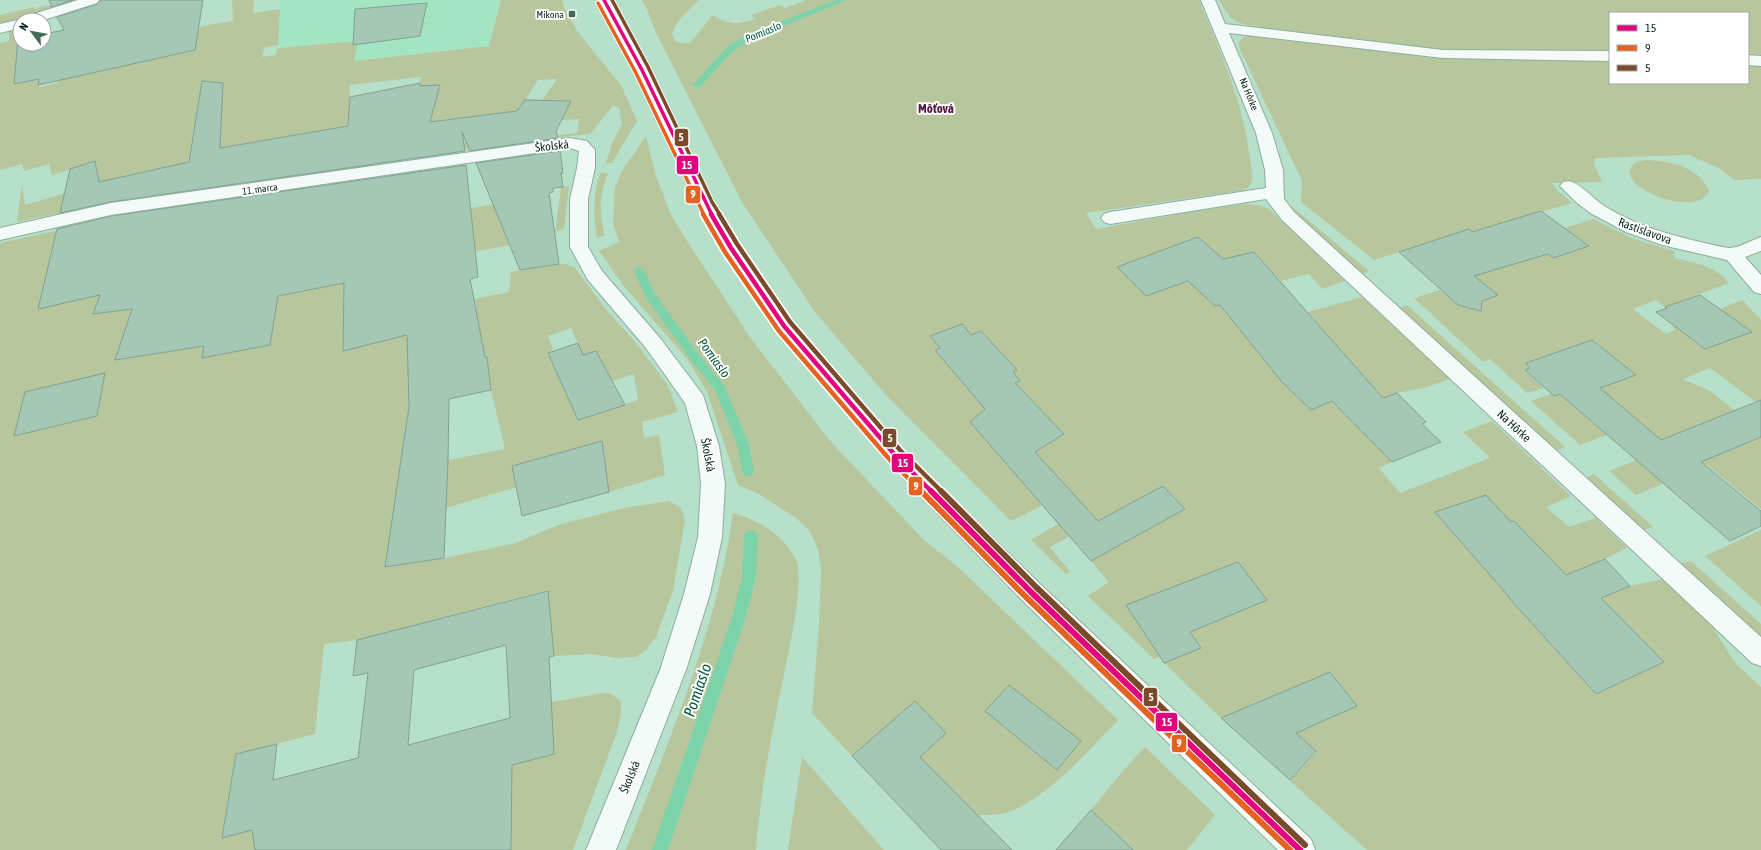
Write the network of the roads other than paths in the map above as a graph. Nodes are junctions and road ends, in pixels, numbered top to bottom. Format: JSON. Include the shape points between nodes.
{"nodes":[{"id":1,"x":92,"y":0,"type":"edge"},
{"id":2,"x":604,"y":0,"type":"edge"},
{"id":3,"x":1208,"y":0,"type":"edge"},
{"id":4,"x":52,"y":13,"type":"edge"},
{"id":5,"x":12,"y":25,"type":"edge"},
{"id":6,"x":1221,"y":28,"type":"junction"},
{"id":7,"x":0,"y":29,"type":"edge"},
{"id":8,"x":1609,"y":56,"type":"edge"},
{"id":9,"x":1749,"y":60,"type":"edge"},
{"id":10,"x":1761,"y":61,"type":"edge"},
{"id":11,"x":522,"y":150,"type":"joint"},
{"id":12,"x":1570,"y":186,"type":"dead end"},
{"id":13,"x":1275,"y":192,"type":"junction"},
{"id":14,"x":1110,"y":218,"type":"dead end"},
{"id":15,"x":0,"y":234,"type":"edge"},
{"id":16,"x":1761,"y":243,"type":"edge"},
{"id":17,"x":1732,"y":254,"type":"junction"},
{"id":18,"x":1761,"y":287,"type":"edge"},
{"id":19,"x":1761,"y":654,"type":"edge"},
{"id":20,"x":601,"y":850,"type":"edge"},
{"id":21,"x":1300,"y":850,"type":"edge"}],
"edges":[{"from":1,"to":4,"type":"street"},
{"from":2,"to":21,"type":"street","via":[[642,70],[706,205],[731,248],[784,326],[895,455],[953,514]]},
{"from":3,"to":6,"type":"street","name":"Na Hôrke"},
{"from":5,"to":7,"type":"street"},
{"from":6,"to":8,"type":"street","via":[[1444,54]]},
{"from":6,"to":13,"type":"street","name":"Na Hôrke","via":[[1264,133],[1274,170]]},
{"from":9,"to":10,"type":"street"},
{"from":11,"to":15,"type":"street","name":"11. marca","via":[[111,209]]},
{"from":11,"to":20,"type":"street","name":"Školská","via":[[570,143],[587,150],[579,199],[579,247],[595,275],[653,342],[695,401],[708,446],[713,484],[710,537],[697,594],[673,670]]},
{"from":12,"to":17,"type":"street","name":"Rastislavova","via":[[1594,208],[1639,231],[1681,244]]},
{"from":13,"to":14,"type":"street"},
{"from":13,"to":19,"type":"street","name":"Na Hôrke","via":[[1275,200],[1288,216]]},
{"from":16,"to":17,"type":"street","name":"Rastislavova"},
{"from":17,"to":18,"type":"street"}]}
